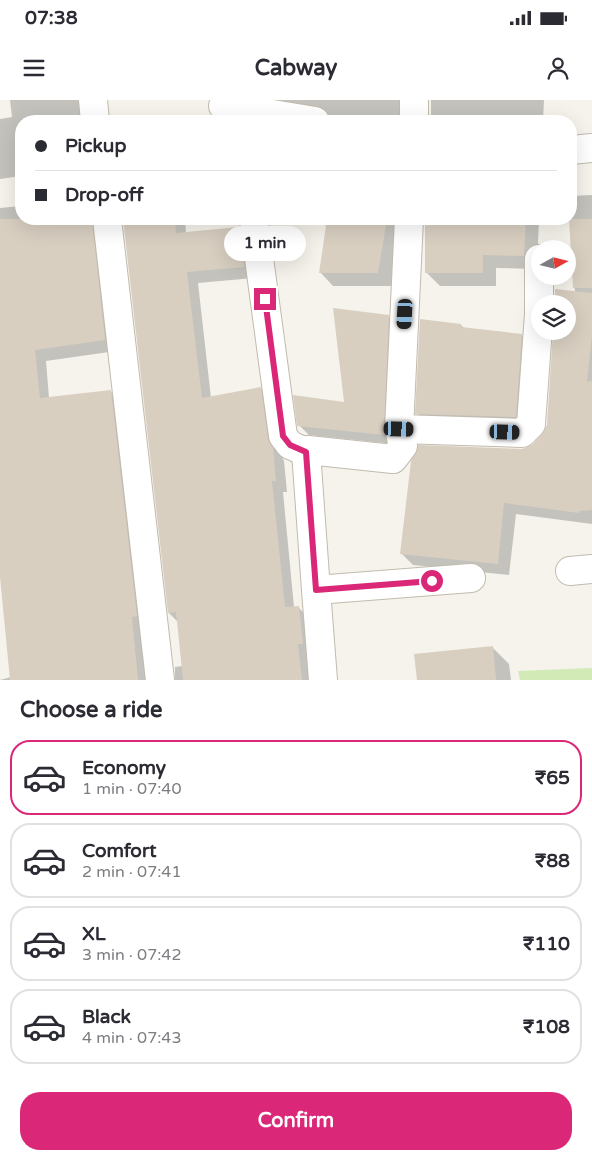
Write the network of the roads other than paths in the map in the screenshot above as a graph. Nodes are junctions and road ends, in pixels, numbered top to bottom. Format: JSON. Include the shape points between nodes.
{"nodes":[{"id":1,"x":93,"y":100,"type":"edge"},
{"id":2,"x":414,"y":100,"type":"edge"},
{"id":3,"x":223,"y":106,"type":"dead end"},
{"id":4,"x":94,"y":115,"type":"edge"},
{"id":5,"x":278,"y":115,"type":"edge"},
{"id":6,"x":414,"y":115,"type":"edge"},
{"id":7,"x":592,"y":148,"type":"edge"},
{"id":8,"x":577,"y":149,"type":"edge"},
{"id":9,"x":108,"y":225,"type":"edge"},
{"id":10,"x":255,"y":225,"type":"edge"},
{"id":11,"x":409,"y":225,"type":"edge"},
{"id":12,"x":539,"y":285,"type":"edge"},
{"id":13,"x":399,"y":429,"type":"junction"},
{"id":14,"x":306,"y":452,"type":"junction"},
{"id":15,"x":471,"y":578,"type":"dead end"},
{"id":16,"x":316,"y":590,"type":"junction"},
{"id":17,"x":160,"y":680,"type":"edge"},
{"id":18,"x":323,"y":680,"type":"edge"}],
"edges":[{"from":1,"to":4,"type":"street"},
{"from":2,"to":6,"type":"street"},
{"from":3,"to":5,"type":"street"},
{"from":7,"to":8,"type":"street"},
{"from":9,"to":17,"type":"street"},
{"from":10,"to":14,"type":"street","via":[[283,436],[290,445]]},
{"from":11,"to":13,"type":"street"},
{"from":12,"to":13,"type":"street","via":[[531,424],[527,430],[522,433]]},
{"from":13,"to":14,"type":"street","via":[[403,446],[393,459]]},
{"from":14,"to":16,"type":"street"},
{"from":15,"to":16,"type":"street"},
{"from":16,"to":18,"type":"street"}]}
